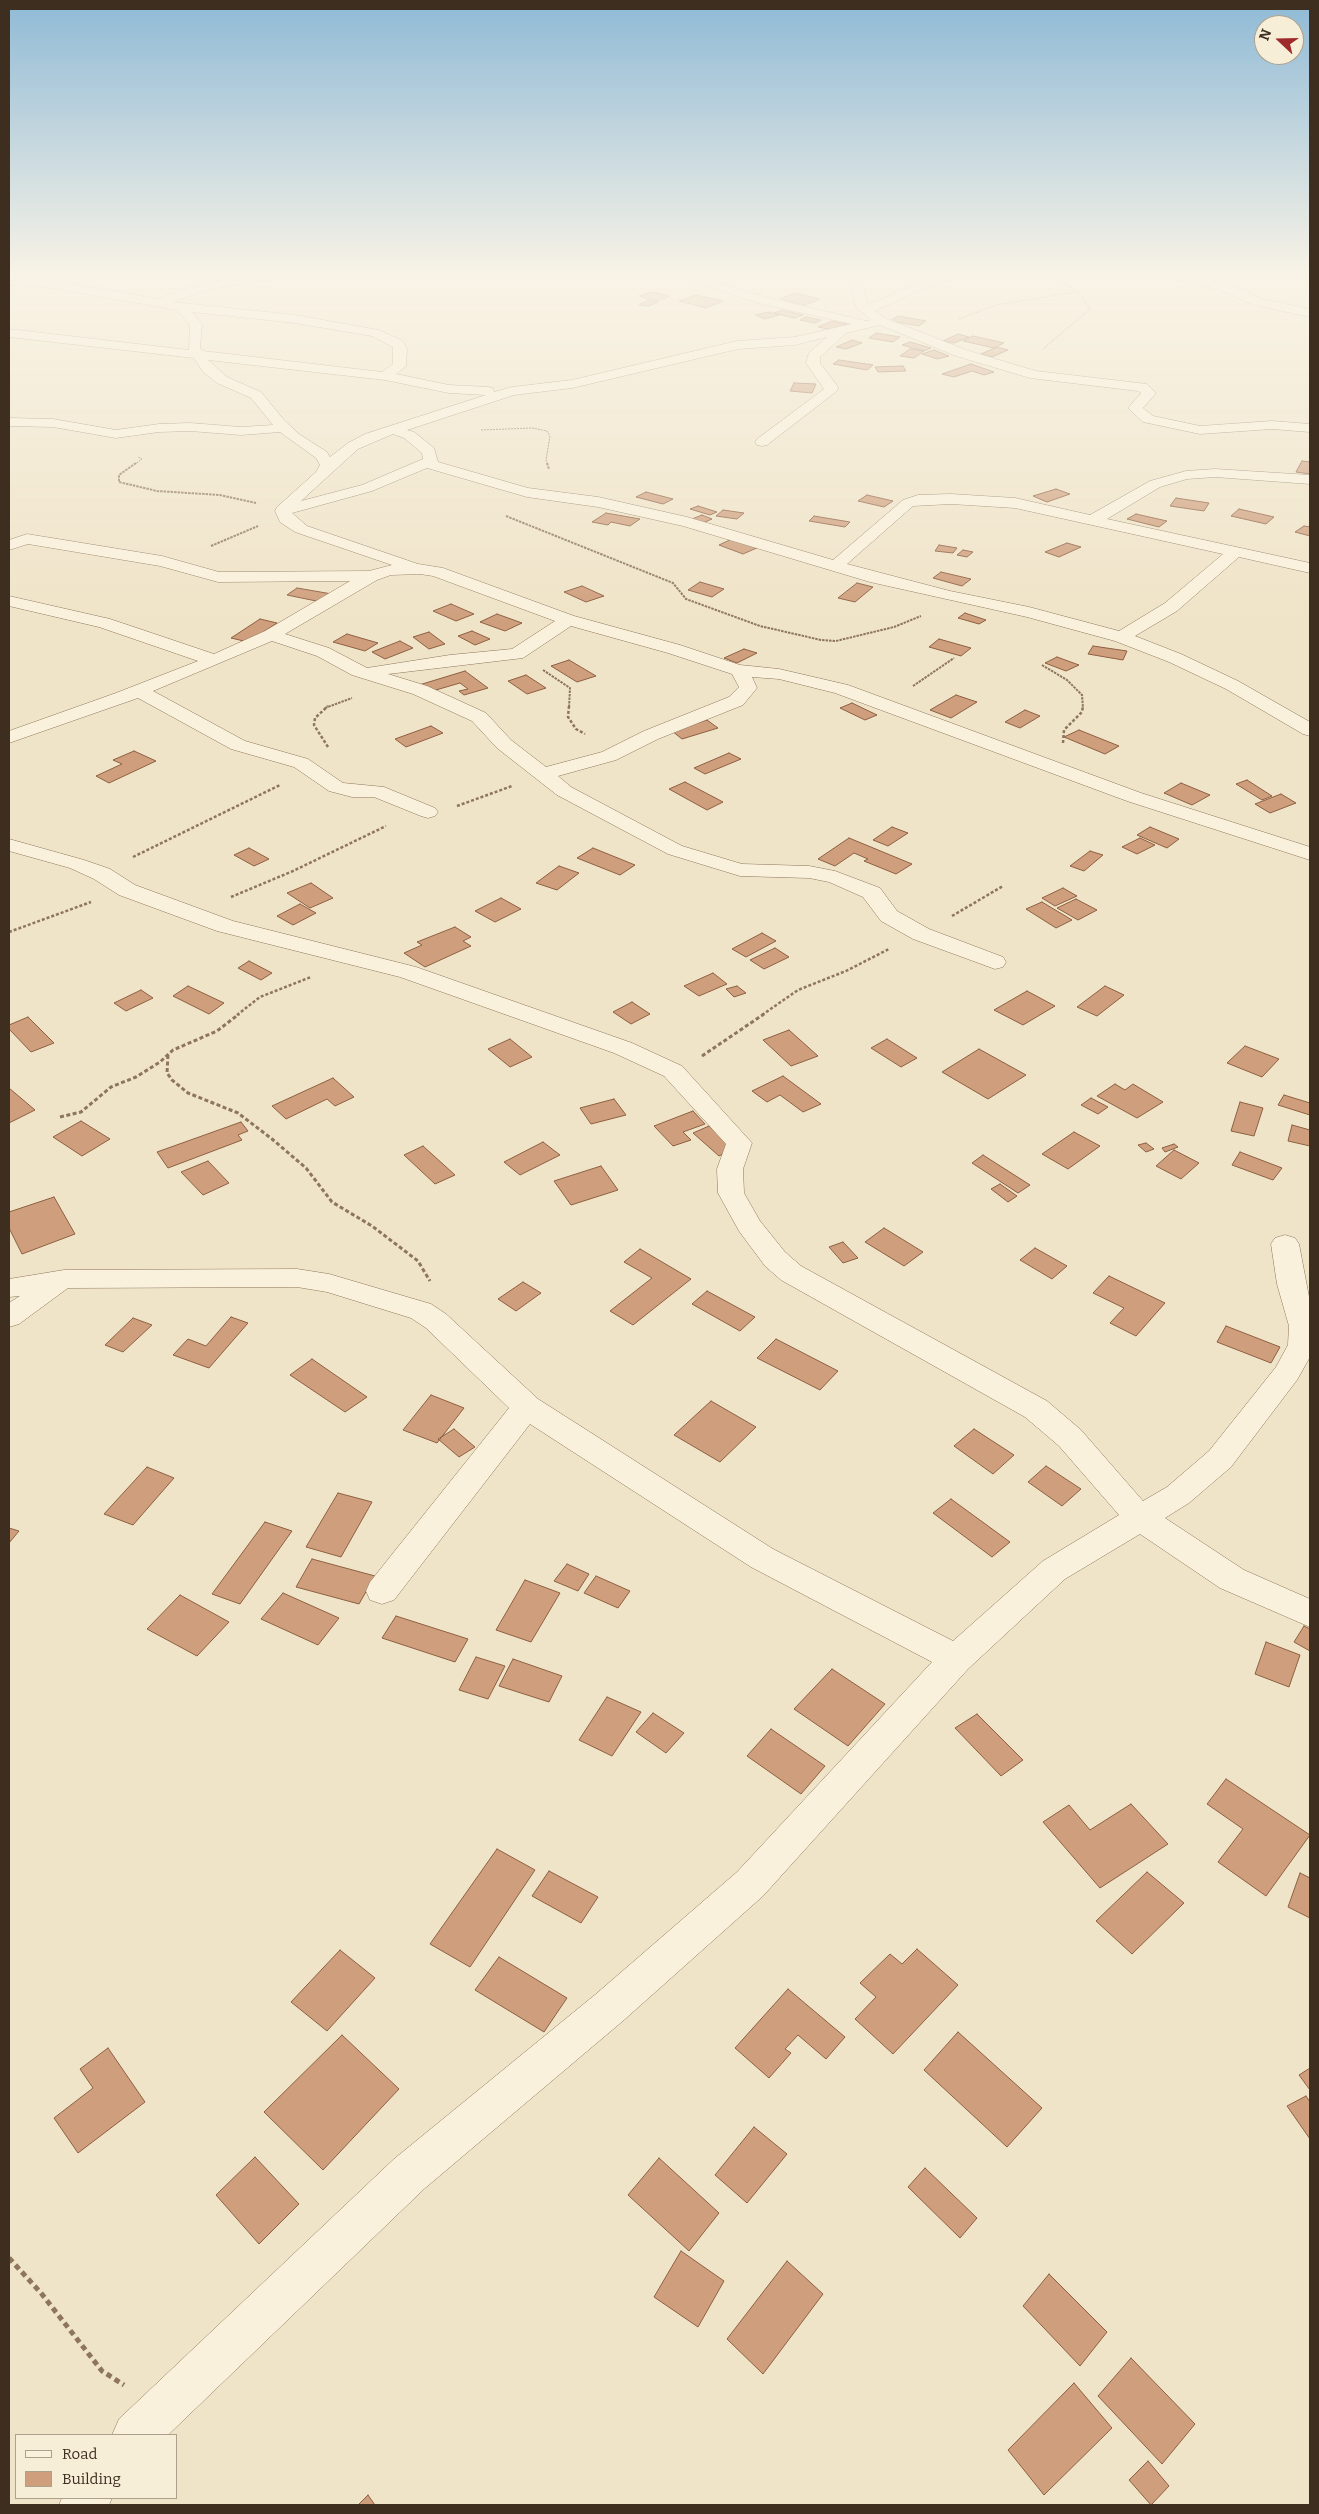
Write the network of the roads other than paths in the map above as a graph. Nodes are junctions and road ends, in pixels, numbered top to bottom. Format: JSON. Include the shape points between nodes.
{"nodes":[{"id":1,"x":243,"y":389,"type":"edge"},
{"id":2,"x":459,"y":389,"type":"edge"},
{"id":3,"x":526,"y":389,"type":"edge"},
{"id":4,"x":831,"y":389,"type":"edge"},
{"id":5,"x":1145,"y":389,"type":"edge"},
{"id":6,"x":512,"y":391,"type":"junction"},
{"id":7,"x":9,"y":422,"type":"edge"},
{"id":8,"x":284,"y":427,"type":"junction"},
{"id":9,"x":1310,"y":428,"type":"edge"},
{"id":10,"x":391,"y":429,"type":"junction"},
{"id":11,"x":762,"y":442,"type":"dead end"},
{"id":12,"x":429,"y":462,"type":"junction"},
{"id":13,"x":326,"y":468,"type":"junction"},
{"id":14,"x":1310,"y":479,"type":"edge"},
{"id":15,"x":284,"y":509,"type":"junction"},
{"id":16,"x":1093,"y":520,"type":"junction"},
{"id":17,"x":9,"y":544,"type":"edge"},
{"id":18,"x":1236,"y":551,"type":"junction"},
{"id":19,"x":837,"y":565,"type":"junction"},
{"id":20,"x":1310,"y":568,"type":"edge"},
{"id":21,"x":420,"y":569,"type":"junction"},
{"id":22,"x":371,"y":576,"type":"junction"},
{"id":23,"x":14,"y":606,"type":"edge"},
{"id":24,"x":568,"y":620,"type":"junction"},
{"id":25,"x":270,"y":635,"type":"junction"},
{"id":26,"x":1121,"y":637,"type":"junction"},
{"id":27,"x":220,"y":658,"type":"junction"},
{"id":28,"x":738,"y":670,"type":"junction"},
{"id":29,"x":365,"y":672,"type":"junction"},
{"id":30,"x":139,"y":692,"type":"junction"},
{"id":31,"x":1310,"y":730,"type":"edge"},
{"id":32,"x":9,"y":737,"type":"edge"},
{"id":33,"x":543,"y":774,"type":"junction"},
{"id":34,"x":428,"y":812,"type":"road end"},
{"id":35,"x":9,"y":845,"type":"edge"},
{"id":36,"x":1310,"y":854,"type":"edge"},
{"id":37,"x":995,"y":962,"type":"dead end"},
{"id":38,"x":1285,"y":1244,"type":"dead end"},
{"id":39,"x":64,"y":1279,"type":"junction"},
{"id":40,"x":9,"y":1288,"type":"edge"},
{"id":41,"x":9,"y":1317,"type":"edge"},
{"id":42,"x":1306,"y":1346,"type":"edge"},
{"id":43,"x":527,"y":1407,"type":"junction"},
{"id":44,"x":1139,"y":1517,"type":"junction"},
{"id":45,"x":382,"y":1591,"type":"dead end"},
{"id":46,"x":1310,"y":1614,"type":"edge"},
{"id":47,"x":956,"y":1659,"type":"junction"},
{"id":48,"x":136,"y":2434,"type":"edge"}],
"edges":[{"from":1,"to":8,"type":"street","via":[[260,398]]},
{"from":2,"to":6,"type":"street"},
{"from":3,"to":6,"type":"street"},
{"from":4,"to":11,"type":"street"},
{"from":5,"to":9,"type":"street","via":[[1149,393],[1135,408],[1148,419],[1173,425],[1200,430],[1272,425]]},
{"from":6,"to":10,"type":"street"},
{"from":7,"to":8,"type":"street","via":[[53,423],[116,434],[172,427],[250,431]]},
{"from":8,"to":13,"type":"street","via":[[322,455]]},
{"from":10,"to":12,"type":"street","via":[[410,435],[429,451]]},
{"from":10,"to":13,"type":"street","via":[[362,441]]},
{"from":12,"to":15,"type":"street","via":[[367,488]]},
{"from":12,"to":19,"type":"street","via":[[527,492],[646,512]]},
{"from":13,"to":15,"type":"street","via":[[324,474]]},
{"from":14,"to":16,"type":"street","via":[[1186,475],[1155,484]]},
{"from":15,"to":21,"type":"street","via":[[286,519],[300,529]]},
{"from":16,"to":18,"type":"street"},
{"from":16,"to":19,"type":"street","via":[[1001,501],[918,500],[899,508]]},
{"from":17,"to":22,"type":"street","via":[[27,538],[162,561],[218,577]]},
{"from":18,"to":20,"type":"street"},
{"from":18,"to":26,"type":"street","via":[[1171,607]]},
{"from":19,"to":26,"type":"street","via":[[876,578],[1029,612]]},
{"from":21,"to":22,"type":"street","via":[[389,570]]},
{"from":21,"to":24,"type":"street","via":[[438,572]]},
{"from":22,"to":25,"type":"street"},
{"from":23,"to":27,"type":"street","via":[[104,623],[214,660]]},
{"from":24,"to":28,"type":"street","via":[[674,648]]},
{"from":24,"to":29,"type":"street","via":[[517,654]]},
{"from":25,"to":27,"type":"street"},
{"from":25,"to":29,"type":"street","via":[[323,652]]},
{"from":26,"to":31,"type":"street","via":[[1232,685]]},
{"from":27,"to":30,"type":"street"},
{"from":28,"to":33,"type":"street","via":[[748,688],[736,701],[588,764]]},
{"from":28,"to":36,"type":"street","via":[[810,680],[876,700],[1134,797]]},
{"from":29,"to":33,"type":"street","via":[[398,681],[479,717],[504,744]]},
{"from":30,"to":32,"type":"street"},
{"from":30,"to":34,"type":"street","via":[[238,745],[304,766],[345,790],[377,791]]},
{"from":33,"to":37,"type":"street","via":[[564,791],[676,850],[740,870],[808,872],[835,877],[872,893],[889,916],[921,934]]},
{"from":35,"to":44,"type":"street","via":[[77,864],[102,874],[127,890],[225,926],[408,972],[623,1048],[673,1071],[739,1143],[730,1169],[731,1193],[749,1225],[775,1259],[791,1272],[1036,1409],[1070,1438]]},
{"from":38,"to":42,"type":"street"},
{"from":39,"to":40,"type":"street"},
{"from":39,"to":41,"type":"street"},
{"from":39,"to":43,"type":"street","via":[[297,1278],[329,1283],[421,1311],[436,1320]]},
{"from":42,"to":44,"type":"street","via":[[1220,1459],[1178,1495]]},
{"from":43,"to":45,"type":"street"},
{"from":43,"to":47,"type":"street","via":[[762,1558]]},
{"from":44,"to":46,"type":"street","via":[[1232,1579]]},
{"from":44,"to":47,"type":"street","via":[[1054,1570]]},
{"from":47,"to":48,"type":"street","via":[[750,1884],[610,2007],[409,2174]]}]}
